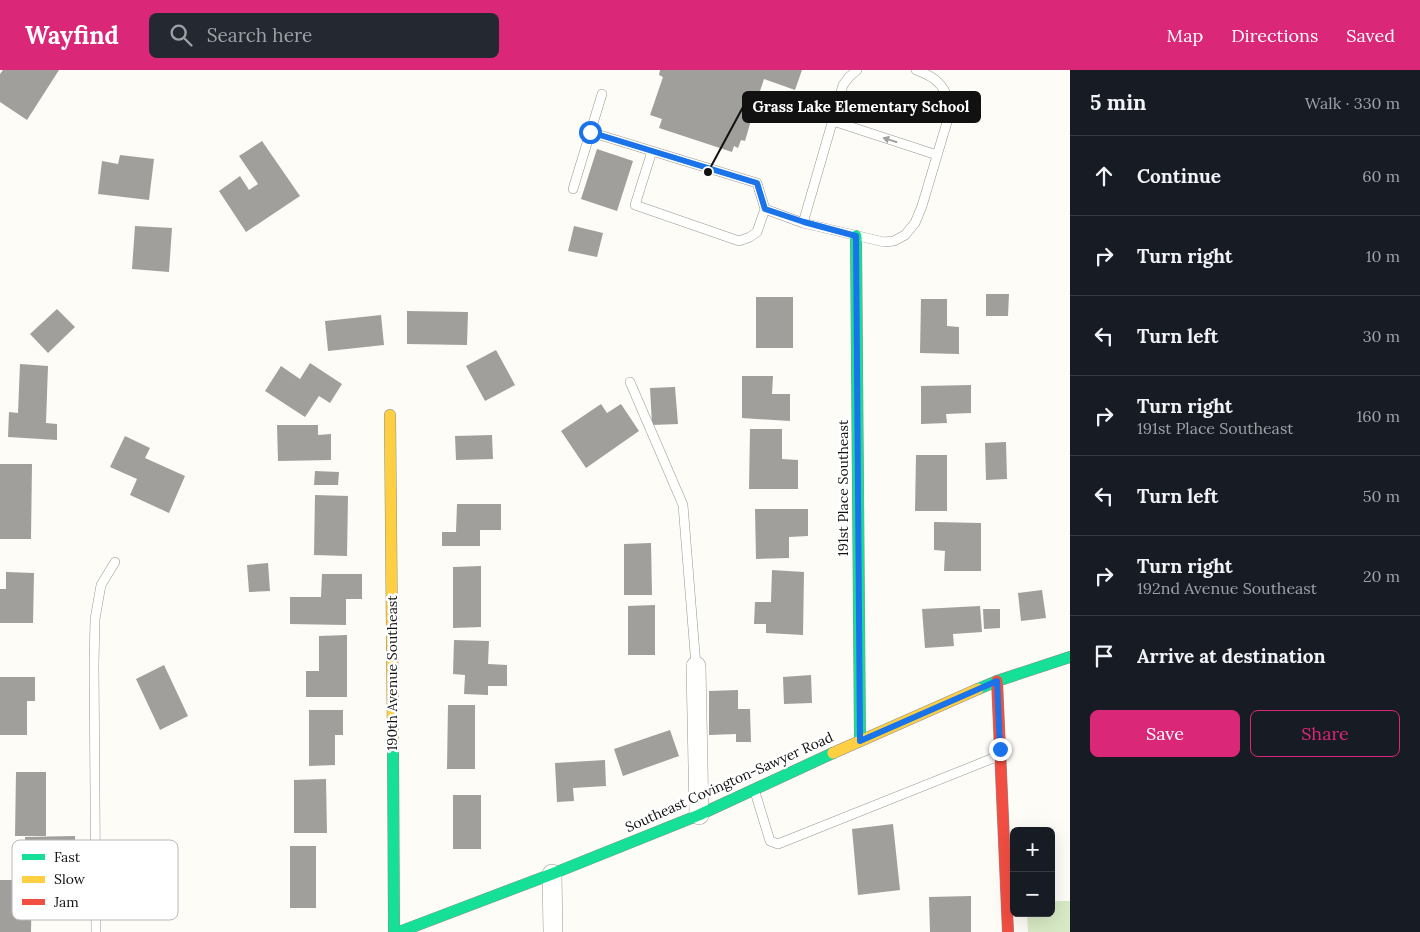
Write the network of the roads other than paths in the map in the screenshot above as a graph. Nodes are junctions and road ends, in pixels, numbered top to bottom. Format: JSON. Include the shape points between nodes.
{"nodes":[{"id":1,"x":857,"y":70,"type":"edge"},
{"id":2,"x":916,"y":70,"type":"edge"},
{"id":3,"x":602,"y":94,"type":"dead end"},
{"id":4,"x":832,"y":122,"type":"junction"},
{"id":5,"x":590,"y":132,"type":"junction"},
{"id":6,"x":652,"y":151,"type":"junction"},
{"id":7,"x":937,"y":155,"type":"junction"},
{"id":8,"x":573,"y":189,"type":"dead end"},
{"id":9,"x":765,"y":209,"type":"junction"},
{"id":10,"x":804,"y":222,"type":"junction"},
{"id":11,"x":856,"y":236,"type":"junction"},
{"id":12,"x":630,"y":382,"type":"dead end"},
{"id":13,"x":390,"y":415,"type":"dead end"},
{"id":14,"x":115,"y":562,"type":"dead end"},
{"id":15,"x":1070,"y":657,"type":"edge"},
{"id":16,"x":696,"y":666,"type":"joint"},
{"id":17,"x":997,"y":681,"type":"junction"},
{"id":18,"x":860,"y":741,"type":"junction"},
{"id":19,"x":1000,"y":755,"type":"junction"},
{"id":20,"x":754,"y":789,"type":"junction"},
{"id":21,"x":699,"y":815,"type":"junction"},
{"id":22,"x":95,"y":840,"type":"edge"},
{"id":23,"x":552,"y":874,"type":"junction"},
{"id":24,"x":394,"y":932,"type":"edge"},
{"id":25,"x":399,"y":932,"type":"edge"},
{"id":26,"x":553,"y":932,"type":"edge"},
{"id":27,"x":1008,"y":932,"type":"edge"}],
"edges":[{"from":1,"to":4,"type":"lane","via":[[843,86]]},
{"from":2,"to":7,"type":"lane","via":[[933,77],[949,100],[950,112]]},
{"from":3,"to":5,"type":"lane"},
{"from":7,"to":4,"type":"lane","one_way":true},
{"from":4,"to":10,"type":"lane"},
{"from":5,"to":6,"type":"lane"},
{"from":5,"to":8,"type":"lane"},
{"from":6,"to":9,"type":"lane","via":[[757,183]]},
{"from":6,"to":9,"type":"lane","via":[[635,205],[739,241],[757,232]]},
{"from":7,"to":11,"type":"lane","via":[[922,206],[904,235],[884,242]]},
{"from":9,"to":10,"type":"lane"},
{"from":10,"to":11,"type":"lane"},
{"from":11,"to":18,"type":"street","name":"191st Place Southeast"},
{"from":12,"to":16,"type":"lane","via":[[683,506]]},
{"from":13,"to":24,"type":"street","name":"190th Avenue Southeast"},
{"from":14,"to":22,"type":"lane","via":[[101,585],[95,618]]},
{"from":15,"to":17,"type":"street","name":"Southeast Covington-Sawyer Road"},
{"from":16,"to":21,"type":"street"},
{"from":17,"to":18,"type":"street","name":"Southeast Covington-Sawyer Road"},
{"from":17,"to":19,"type":"street"},
{"from":18,"to":20,"type":"street","name":"Southeast Covington-Sawyer Road"},
{"from":19,"to":20,"type":"lane","via":[[778,844],[770,841]]},
{"from":19,"to":27,"type":"street"},
{"from":20,"to":21,"type":"street","name":"Southeast Covington-Sawyer Road"},
{"from":21,"to":23,"type":"street","name":"Southeast Covington-Sawyer Road"},
{"from":23,"to":25,"type":"street","name":"Southeast Covington-Sawyer Road"},
{"from":23,"to":26,"type":"street"}]}
